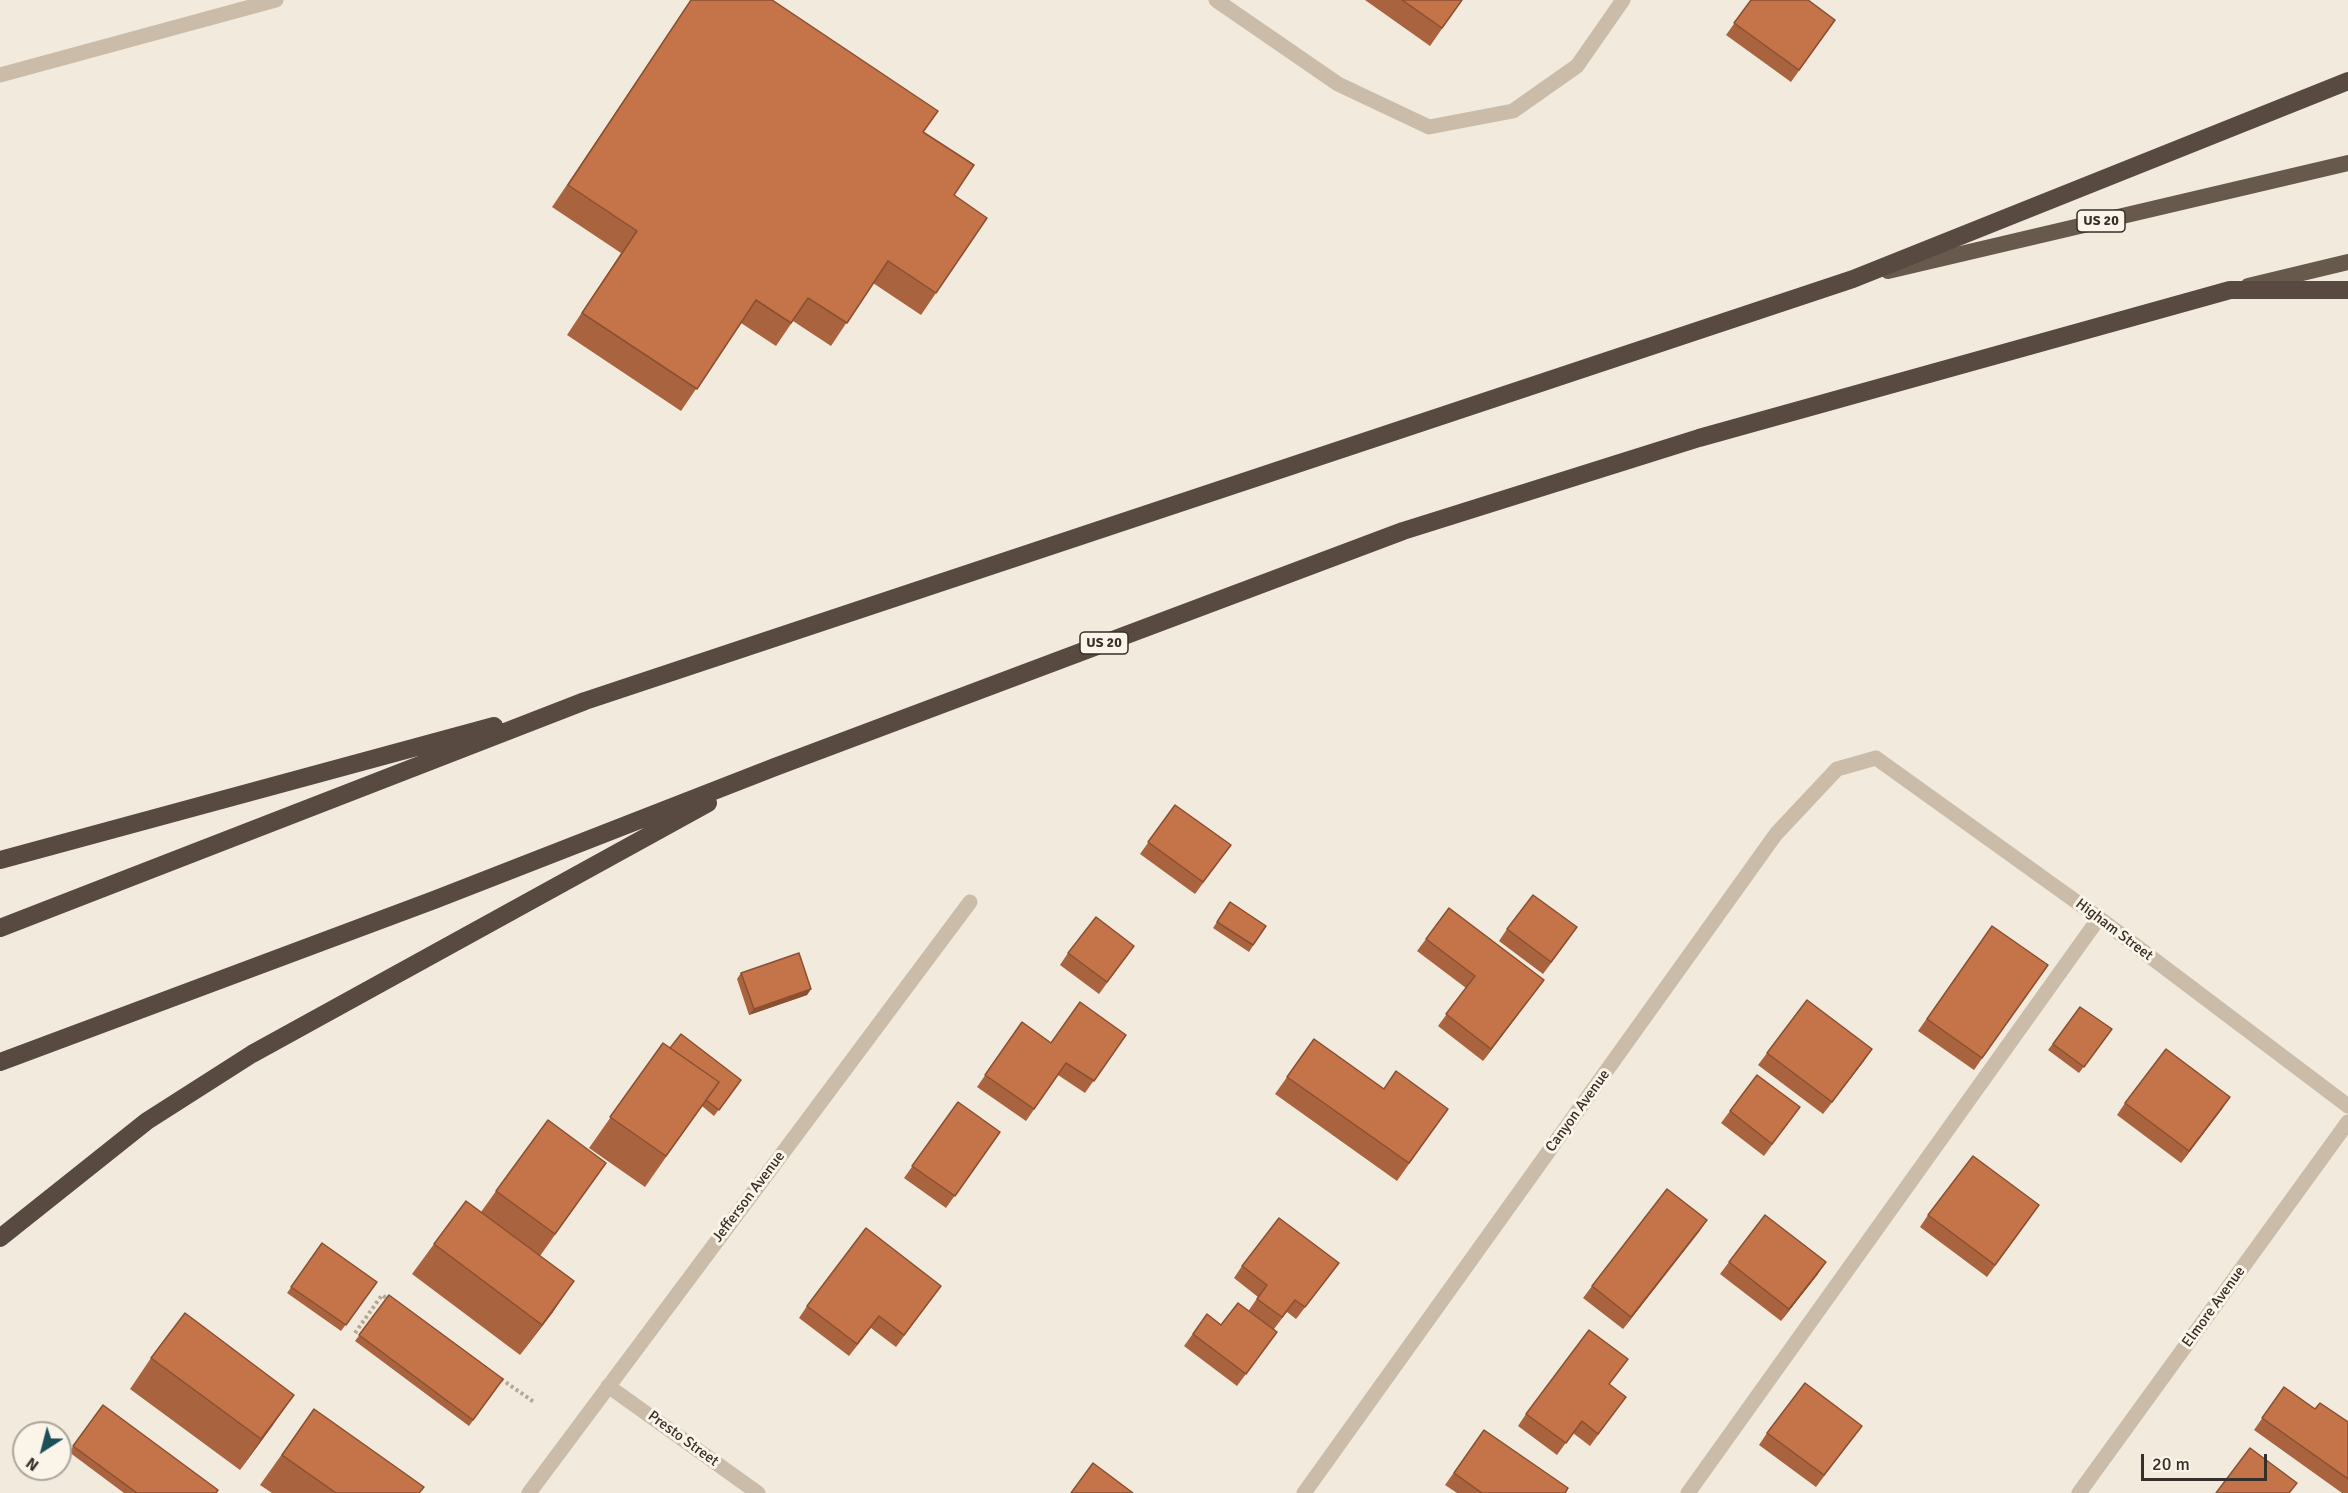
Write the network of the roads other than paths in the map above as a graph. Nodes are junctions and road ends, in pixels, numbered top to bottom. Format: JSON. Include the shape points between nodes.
{"nodes":[{"id":1,"x":276,"y":0,"type":"edge"},
{"id":2,"x":1623,"y":0,"type":"edge"},
{"id":3,"x":1224,"y":2,"type":"edge"},
{"id":4,"x":0,"y":75,"type":"edge"},
{"id":5,"x":2348,"y":81,"type":"edge"},
{"id":6,"x":2348,"y":162,"type":"edge"},
{"id":7,"x":2348,"y":262,"type":"edge"},
{"id":8,"x":1853,"y":279,"type":"junction"},
{"id":9,"x":2230,"y":290,"type":"junction"},
{"id":10,"x":2348,"y":290,"type":"edge"},
{"id":11,"x":585,"y":701,"type":"junction"},
{"id":12,"x":1876,"y":758,"type":"joint"},
{"id":13,"x":775,"y":767,"type":"junction"},
{"id":14,"x":0,"y":860,"type":"edge"},
{"id":15,"x":970,"y":902,"type":"dead end"},
{"id":16,"x":2099,"y":918,"type":"junction"},
{"id":17,"x":0,"y":928,"type":"edge"},
{"id":18,"x":0,"y":1062,"type":"edge"},
{"id":19,"x":2348,"y":1106,"type":"edge"},
{"id":20,"x":2348,"y":1122,"type":"edge"},
{"id":21,"x":0,"y":1238,"type":"edge"},
{"id":22,"x":608,"y":1386,"type":"junction"},
{"id":23,"x":529,"y":1493,"type":"edge"},
{"id":24,"x":758,"y":1493,"type":"edge"},
{"id":25,"x":1304,"y":1493,"type":"edge"},
{"id":26,"x":1688,"y":1493,"type":"edge"},
{"id":27,"x":2079,"y":1493,"type":"edge"}],
"edges":[{"from":1,"to":4,"type":"street"},
{"from":2,"to":3,"type":"street","via":[[1577,66],[1514,111],[1429,127],[1338,84]]},
{"from":5,"to":8,"type":"highway"},
{"from":6,"to":8,"type":"highway","number":"US 20"},
{"from":7,"to":9,"type":"highway","number":"US 20"},
{"from":8,"to":11,"type":"highway","number":"US 20"},
{"from":9,"to":10,"type":"highway"},
{"from":9,"to":13,"type":"highway","number":"US 20","via":[[1699,438],[1403,531]]},
{"from":11,"to":14,"type":"highway"},
{"from":11,"to":17,"type":"highway","number":"US 20"},
{"from":12,"to":16,"type":"street","name":"Higham Street"},
{"from":12,"to":25,"type":"street","name":"Canyon Avenue","via":[[1837,769],[1776,834]]},
{"from":13,"to":18,"type":"highway","number":"US 20"},
{"from":13,"to":21,"type":"highway","via":[[252,1054],[147,1121]]},
{"from":15,"to":22,"type":"street","name":"Jefferson Avenue"},
{"from":16,"to":19,"type":"street","name":"Higham Street"},
{"from":16,"to":26,"type":"street"},
{"from":20,"to":27,"type":"street","name":"Elmore Avenue"},
{"from":22,"to":23,"type":"street","name":"Jefferson Avenue"},
{"from":22,"to":24,"type":"street","name":"Presto Street"}]}
